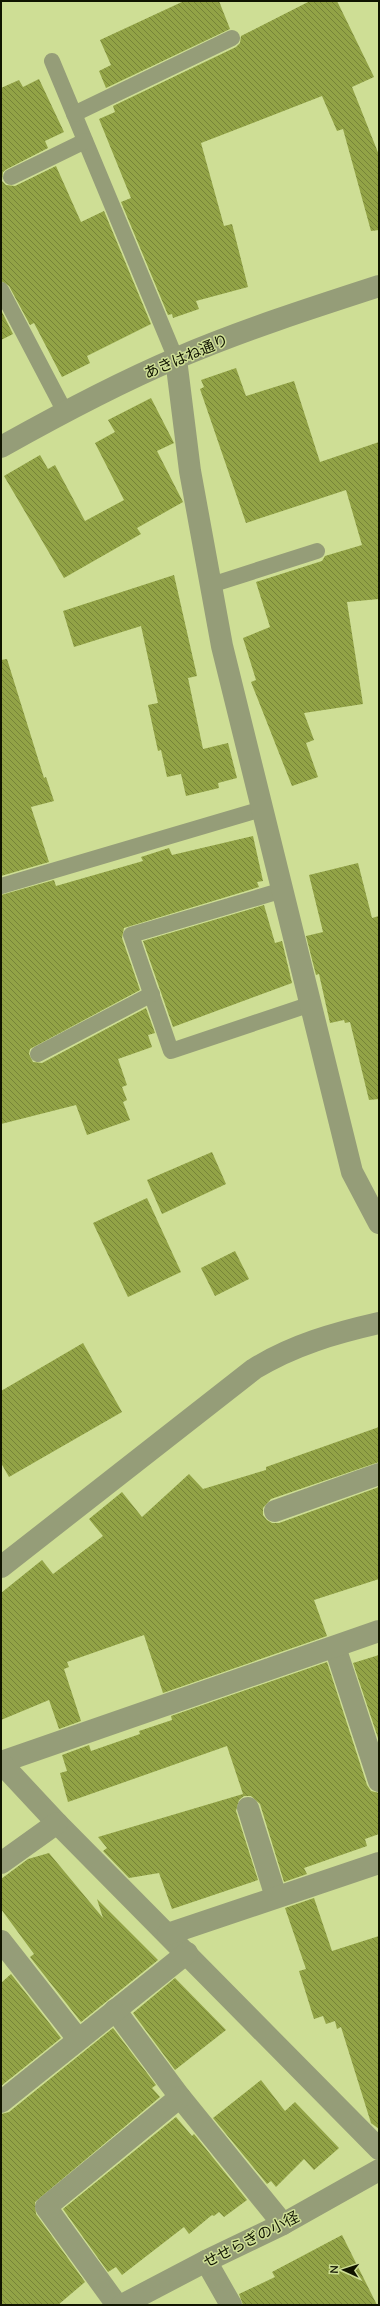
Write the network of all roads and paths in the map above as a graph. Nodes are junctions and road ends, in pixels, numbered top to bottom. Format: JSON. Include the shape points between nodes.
{"nodes":[{"id":1,"x":232,"y":38,"type":"dead end"},
{"id":2,"x":52,"y":61,"type":"dead end"},
{"id":3,"x":74,"y":114,"type":"junction"},
{"id":4,"x":85,"y":141,"type":"junction"},
{"id":5,"x":11,"y":177,"type":"dead end"},
{"id":6,"x":379,"y":286,"type":"edge"},
{"id":7,"x":1,"y":290,"type":"edge"},
{"id":8,"x":176,"y":359,"type":"junction"},
{"id":9,"x":65,"y":412,"type":"junction"},
{"id":10,"x":1,"y":447,"type":"edge"},
{"id":11,"x":317,"y":551,"type":"dead end"},
{"id":12,"x":211,"y":585,"type":"junction"},
{"id":13,"x":262,"y":809,"type":"junction"},
{"id":14,"x":1,"y":886,"type":"edge"},
{"id":15,"x":282,"y":890,"type":"junction"},
{"id":16,"x":152,"y":994,"type":"junction"},
{"id":17,"x":310,"y":1004,"type":"junction"},
{"id":18,"x":38,"y":1054,"type":"dead end"},
{"id":19,"x":379,"y":1223,"type":"edge"},
{"id":20,"x":379,"y":1323,"type":"edge"},
{"id":21,"x":379,"y":1474,"type":"edge"},
{"id":22,"x":275,"y":1511,"type":"dead end"},
{"id":23,"x":1,"y":1567,"type":"edge"},
{"id":24,"x":379,"y":1631,"type":"edge"},
{"id":25,"x":335,"y":1647,"type":"junction"},
{"id":26,"x":1,"y":1763,"type":"edge"},
{"id":27,"x":379,"y":1781,"type":"edge"},
{"id":28,"x":248,"y":1808,"type":"dead end"},
{"id":29,"x":57,"y":1822,"type":"junction"},
{"id":30,"x":1,"y":1863,"type":"edge"},
{"id":31,"x":379,"y":1863,"type":"edge"},
{"id":32,"x":276,"y":1898,"type":"junction"},
{"id":33,"x":168,"y":1934,"type":"junction"},
{"id":34,"x":1,"y":1941,"type":"edge"},
{"id":35,"x":187,"y":1953,"type":"junction"},
{"id":36,"x":115,"y":2010,"type":"junction"},
{"id":37,"x":78,"y":2038,"type":"junction"},
{"id":38,"x":180,"y":2097,"type":"junction"},
{"id":39,"x":1,"y":2102,"type":"edge"},
{"id":40,"x":379,"y":2149,"type":"edge"},
{"id":41,"x":379,"y":2170,"type":"edge"},
{"id":42,"x":283,"y":2224,"type":"junction"},
{"id":43,"x":206,"y":2261,"type":"junction"},
{"id":44,"x":117,"y":2305,"type":"edge"},
{"id":45,"x":122,"y":2305,"type":"edge"},
{"id":46,"x":231,"y":2305,"type":"edge"}],
"edges":[{"from":1,"to":3,"type":"lane"},
{"from":2,"to":3,"type":"lane"},
{"from":3,"to":4,"type":"lane"},
{"from":4,"to":5,"type":"lane"},
{"from":4,"to":8,"type":"lane"},
{"from":6,"to":8,"type":"street","name":"あきはね通り","via":[[261,325]]},
{"from":7,"to":9,"type":"lane"},
{"from":8,"to":9,"type":"street","name":"あきはね通り"},
{"from":8,"to":12,"type":"street","via":[[190,471]]},
{"from":9,"to":10,"type":"street","name":"あきはね通り"},
{"from":11,"to":12,"type":"lane"},
{"from":12,"to":13,"type":"street","via":[[222,646]]},
{"from":13,"to":14,"type":"lane"},
{"from":13,"to":15,"type":"street"},
{"from":15,"to":16,"type":"lane","via":[[131,935]]},
{"from":15,"to":17,"type":"street"},
{"from":16,"to":17,"type":"lane","via":[[171,1050]]},
{"from":16,"to":18,"type":"lane"},
{"from":17,"to":19,"type":"street","via":[[352,1172]]},
{"from":20,"to":23,"type":"street","via":[[312,1341],[279,1354],[254,1369]]},
{"from":21,"to":22,"type":"street"},
{"from":24,"to":25,"type":"street"},
{"from":25,"to":26,"type":"street"},
{"from":25,"to":27,"type":"street"},
{"from":26,"to":29,"type":"street"},
{"from":28,"to":32,"type":"street"},
{"from":29,"to":30,"type":"street"},
{"from":29,"to":33,"type":"street"},
{"from":31,"to":32,"type":"street"},
{"from":32,"to":33,"type":"street"},
{"from":33,"to":35,"type":"street"},
{"from":34,"to":37,"type":"street"},
{"from":35,"to":36,"type":"street"},
{"from":35,"to":40,"type":"street"},
{"from":36,"to":37,"type":"street"},
{"from":36,"to":38,"type":"street"},
{"from":37,"to":39,"type":"street"},
{"from":38,"to":42,"type":"street"},
{"from":38,"to":44,"type":"street","via":[[46,2207]]},
{"from":41,"to":42,"type":"street","name":"せせらぎの小径"},
{"from":42,"to":43,"type":"street","name":"せせらぎの小径"},
{"from":43,"to":45,"type":"street","name":"せせらぎの小径"},
{"from":43,"to":46,"type":"street"}]}
